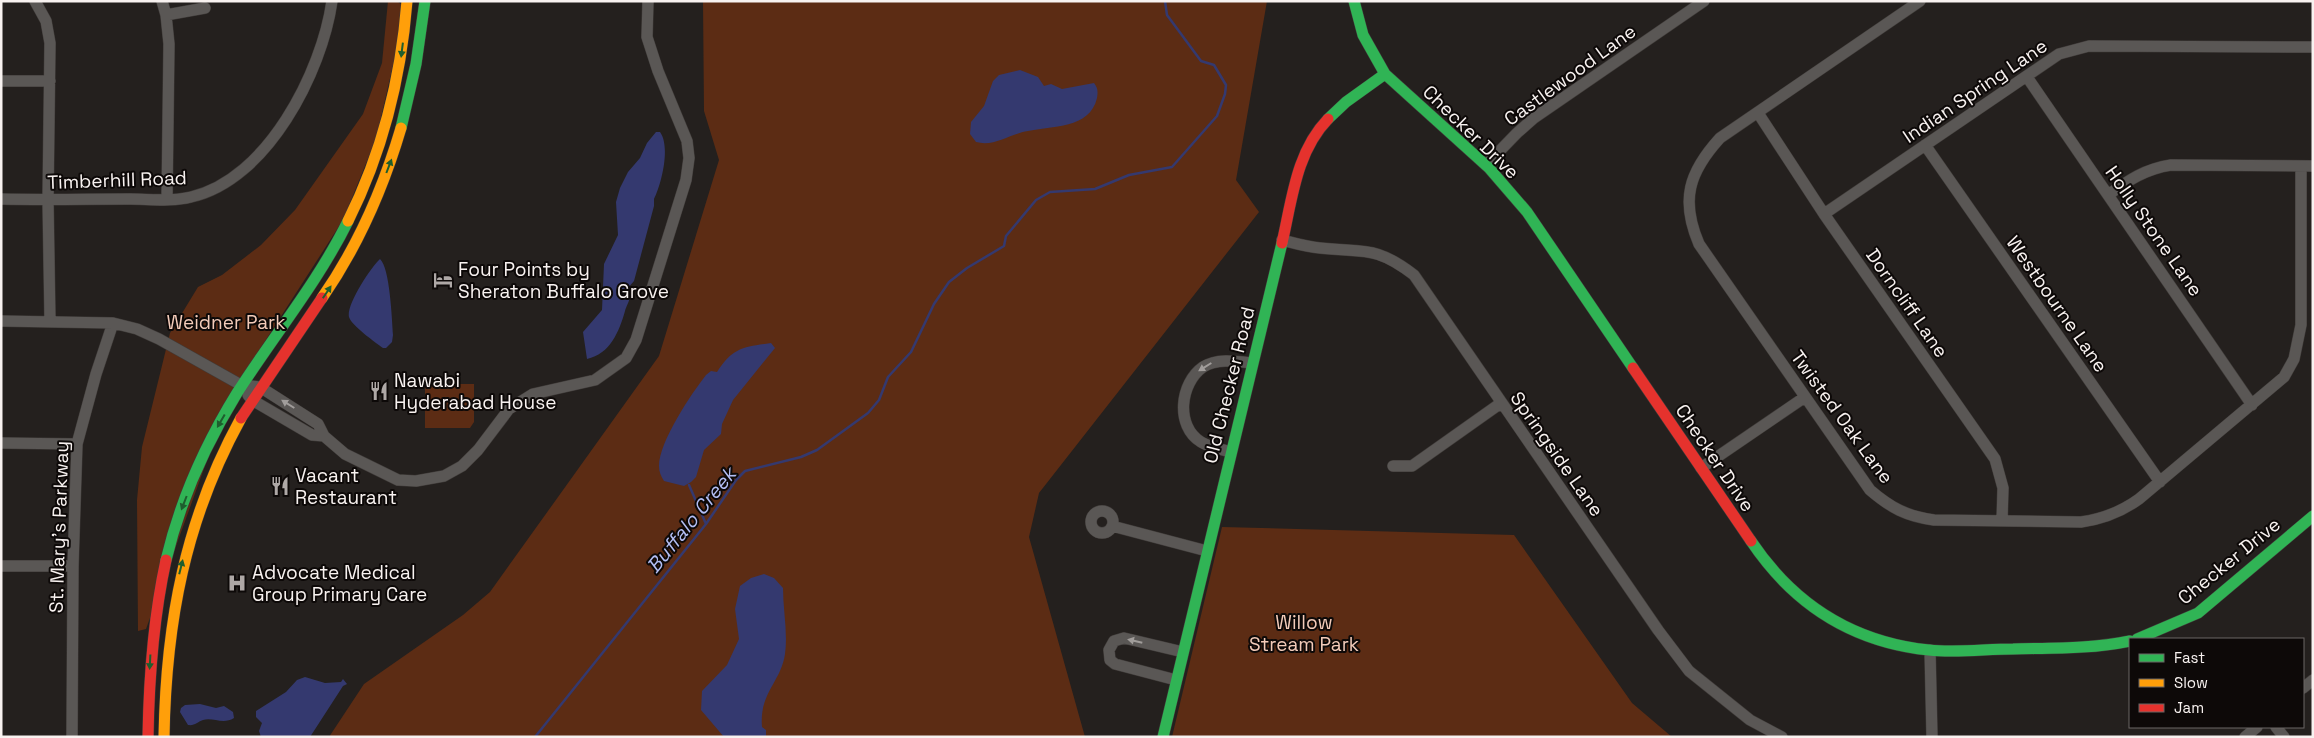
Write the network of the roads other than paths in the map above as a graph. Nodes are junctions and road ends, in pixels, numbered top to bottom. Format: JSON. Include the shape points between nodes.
{"nodes":[{"id":1,"x":36,"y":1,"type":"edge"},
{"id":2,"x":162,"y":1,"type":"edge"},
{"id":3,"x":332,"y":1,"type":"edge"},
{"id":4,"x":407,"y":1,"type":"edge"},
{"id":5,"x":425,"y":1,"type":"edge"},
{"id":6,"x":648,"y":1,"type":"edge"},
{"id":7,"x":1354,"y":1,"type":"edge"},
{"id":8,"x":1704,"y":1,"type":"edge"},
{"id":9,"x":1920,"y":1,"type":"edge"},
{"id":10,"x":205,"y":8,"type":"dead end"},
{"id":11,"x":166,"y":15,"type":"junction"},
{"id":12,"x":2313,"y":47,"type":"edge"},
{"id":13,"x":1385,"y":74,"type":"junction"},
{"id":14,"x":2027,"y":77,"type":"junction"},
{"id":15,"x":1,"y":81,"type":"edge"},
{"id":16,"x":50,"y":81,"type":"junction"},
{"id":17,"x":1758,"y":112,"type":"junction"},
{"id":18,"x":1925,"y":146,"type":"junction"},
{"id":19,"x":1486,"y":165,"type":"junction"},
{"id":20,"x":2307,"y":166,"type":"edge"},
{"id":21,"x":2108,"y":195,"type":"junction"},
{"id":22,"x":1,"y":199,"type":"edge"},
{"id":23,"x":167,"y":199,"type":"junction"},
{"id":24,"x":48,"y":200,"type":"junction"},
{"id":25,"x":1824,"y":214,"type":"junction"},
{"id":26,"x":1282,"y":240,"type":"junction"},
{"id":27,"x":1,"y":321,"type":"edge"},
{"id":28,"x":50,"y":321,"type":"junction"},
{"id":29,"x":114,"y":323,"type":"junction"},
{"id":30,"x":1252,"y":363,"type":"junction"},
{"id":31,"x":241,"y":385,"type":"junction"},
{"id":32,"x":260,"y":387,"type":"junction"},
{"id":33,"x":1805,"y":397,"type":"junction"},
{"id":34,"x":252,"y":400,"type":"junction"},
{"id":35,"x":1501,"y":403,"type":"junction"},
{"id":36,"x":2252,"y":405,"type":"junction"},
{"id":37,"x":324,"y":436,"type":"junction"},
{"id":38,"x":1,"y":443,"type":"edge"},
{"id":39,"x":77,"y":444,"type":"junction"},
{"id":40,"x":1230,"y":452,"type":"junction"},
{"id":41,"x":1393,"y":466,"type":"dead end"},
{"id":42,"x":1701,"y":468,"type":"junction"},
{"id":43,"x":2160,"y":482,"type":"junction"},
{"id":44,"x":2313,"y":516,"type":"edge"},
{"id":45,"x":2002,"y":521,"type":"junction"},
{"id":46,"x":1112,"y":526,"type":"dead end"},
{"id":47,"x":1207,"y":551,"type":"junction"},
{"id":48,"x":1,"y":566,"type":"edge"},
{"id":49,"x":73,"y":566,"type":"junction"},
{"id":50,"x":2145,"y":638,"type":"edge"},
{"id":51,"x":2129,"y":641,"type":"edge"},
{"id":52,"x":1930,"y":650,"type":"junction"},
{"id":53,"x":1182,"y":652,"type":"junction"},
{"id":54,"x":1176,"y":680,"type":"junction"},
{"id":55,"x":2256,"y":728,"type":"edge"},
{"id":56,"x":72,"y":737,"type":"edge"},
{"id":57,"x":148,"y":737,"type":"edge"},
{"id":58,"x":164,"y":737,"type":"edge"},
{"id":59,"x":1163,"y":737,"type":"edge"},
{"id":60,"x":1782,"y":737,"type":"edge"},
{"id":61,"x":1932,"y":737,"type":"edge"},
{"id":62,"x":2246,"y":737,"type":"edge"}],
"edges":[{"from":1,"to":16,"type":"street","via":[[46,20],[50,42]]},
{"from":2,"to":11,"type":"street"},
{"from":3,"to":23,"type":"street","name":"Timberhill Road","via":[[327,31],[308,81],[294,108],[268,142],[241,171],[222,184],[190,198]]},
{"from":4,"to":31,"type":"street","one_way":true,"via":[[401,60],[390,112],[371,169],[324,264]]},
{"from":32,"to":5,"type":"street","one_way":true,"via":[[336,278],[378,195],[396,148],[409,99]]},
{"from":6,"to":37,"type":"street","via":[[647,37],[687,141],[689,158],[686,180],[636,340],[626,358],[595,380],[533,394],[509,409],[478,450],[462,466],[444,476],[416,481],[398,480],[345,454]]},
{"from":7,"to":13,"type":"street","name":"Checker Drive","via":[[1363,35]]},
{"from":8,"to":19,"type":"street","name":"Castlewood Lane","via":[[1534,118]]},
{"from":9,"to":17,"type":"street","name":"Twisted Oak Lane"},
{"from":10,"to":11,"type":"street"},
{"from":11,"to":23,"type":"street","via":[[169,44]]},
{"from":12,"to":14,"type":"street","name":"Indian Spring Lane","via":[[2089,46],[2059,54]]},
{"from":13,"to":19,"type":"street","name":"Checker Drive"},
{"from":13,"to":26,"type":"street","name":"Old Checker Road","via":[[1329,115],[1309,143],[1301,162]]},
{"from":14,"to":18,"type":"street","name":"Indian Spring Lane"},
{"from":14,"to":21,"type":"street","name":"Holly Stone Lane"},
{"from":15,"to":16,"type":"street"},
{"from":16,"to":24,"type":"street"},
{"from":17,"to":25,"type":"street","name":"Dorncliff Lane"},
{"from":17,"to":33,"type":"street","name":"Twisted Oak Lane","via":[[1720,138],[1706,154],[1696,170],[1688,208],[1699,244]]},
{"from":18,"to":25,"type":"street","name":"Indian Spring Lane"},
{"from":18,"to":43,"type":"street","name":"Westbourne Lane"},
{"from":19,"to":42,"type":"street","name":"Checker Drive","via":[[1527,212]]},
{"from":20,"to":21,"type":"street","via":[[2171,165],[2138,174]]},
{"from":20,"to":36,"type":"street","name":"Twisted Oak Lane","via":[[2300,340],[2294,360],[2284,376]]},
{"from":21,"to":36,"type":"street","name":"Holly Stone Lane"},
{"from":22,"to":24,"type":"street","name":"Timberhill Road"},
{"from":23,"to":24,"type":"street","name":"Timberhill Road"},
{"from":24,"to":28,"type":"street"},
{"from":25,"to":45,"type":"street","name":"Dorncliff Lane","via":[[1996,459],[2003,488]]},
{"from":26,"to":30,"type":"street","name":"Old Checker Road"},
{"from":26,"to":35,"type":"street","name":"Springside Lane","via":[[1319,248],[1371,252],[1395,261],[1418,282]]},
{"from":27,"to":28,"type":"street"},
{"from":28,"to":29,"type":"street"},
{"from":29,"to":31,"type":"street","via":[[159,338]]},
{"from":29,"to":39,"type":"street","name":"St. Mary's Parkway"},
{"from":30,"to":40,"type":"street","name":"Old Checker Road"},
{"from":30,"to":40,"type":"street","one_way":true,"via":[[1214,362],[1202,368],[1185,391],[1185,419],[1190,430],[1200,441]]},
{"from":31,"to":32,"type":"street"},
{"from":31,"to":34,"type":"street"},
{"from":31,"to":57,"type":"street","one_way":true,"via":[[202,458],[174,529],[159,588],[152,637]]},
{"from":32,"to":34,"type":"street"},
{"from":37,"to":32,"type":"street","one_way":true,"via":[[318,424]]},
{"from":33,"to":42,"type":"street"},
{"from":33,"to":45,"type":"street","name":"Twisted Oak Lane","via":[[1870,490],[1888,506],[1912,517],[1934,520]]},
{"from":34,"to":37,"type":"street","via":[[312,435]]},
{"from":58,"to":34,"type":"street","one_way":true,"via":[[168,639],[185,552],[208,485]]},
{"from":35,"to":41,"type":"street","via":[[1412,466]]},
{"from":35,"to":60,"type":"street","name":"Springside Lane","via":[[1689,671],[1750,720]]},
{"from":36,"to":43,"type":"street","name":"Twisted Oak Lane"},
{"from":38,"to":39,"type":"street"},
{"from":39,"to":49,"type":"street","name":"St. Mary's Parkway"},
{"from":40,"to":47,"type":"street","name":"Old Checker Road"},
{"from":42,"to":52,"type":"street","name":"Checker Drive","via":[[1767,565],[1791,591],[1832,620],[1877,640]]},
{"from":43,"to":45,"type":"street","name":"Twisted Oak Lane","via":[[2123,510],[2101,519],[2081,522]]},
{"from":44,"to":50,"type":"street","name":"Checker Drive","via":[[2198,613]]},
{"from":46,"to":47,"type":"street"},
{"from":47,"to":53,"type":"street","name":"Old Checker Road"},
{"from":48,"to":49,"type":"street"},
{"from":49,"to":56,"type":"street","name":"St. Mary's Parkway"},
{"from":51,"to":52,"type":"street","name":"Checker Drive","via":[[2100,647]]},
{"from":52,"to":61,"type":"street"},
{"from":53,"to":54,"type":"street","name":"Old Checker Road"},
{"from":53,"to":54,"type":"street","one_way":true,"via":[[1124,638],[1114,641],[1109,650],[1110,660],[1115,664]]},
{"from":54,"to":59,"type":"street","name":"Old Checker Road"},
{"from":55,"to":62,"type":"street"}]}
